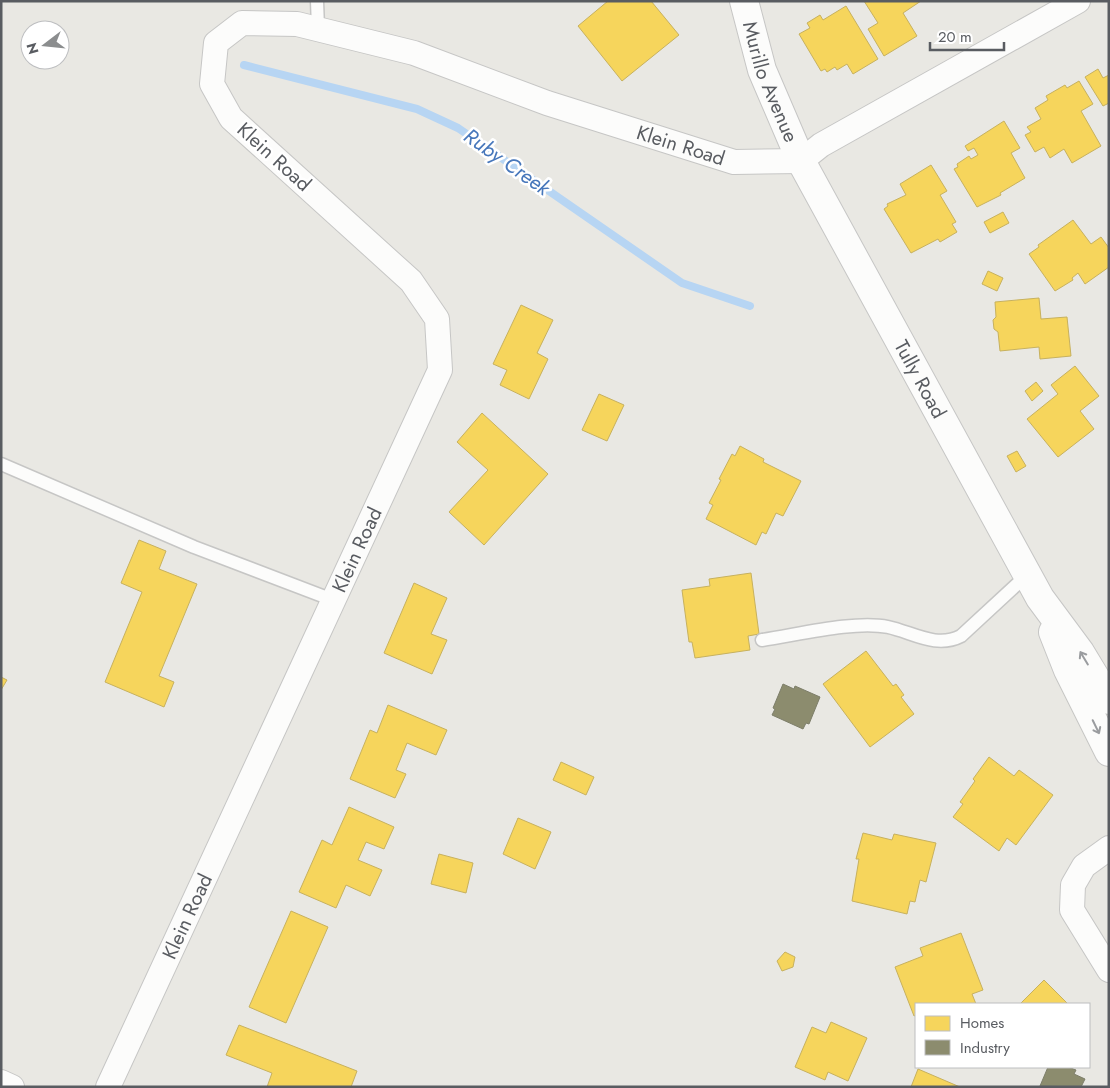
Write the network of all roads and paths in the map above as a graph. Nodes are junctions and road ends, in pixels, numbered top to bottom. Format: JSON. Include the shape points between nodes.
{"nodes":[{"id":1,"x":317,"y":1,"type":"edge"},
{"id":2,"x":744,"y":1,"type":"edge"},
{"id":3,"x":1078,"y":1,"type":"edge"},
{"id":4,"x":318,"y":28,"type":"junction"},
{"id":5,"x":801,"y":161,"type":"junction"},
{"id":6,"x":1,"y":464,"type":"edge"},
{"id":7,"x":1034,"y":586,"type":"junction"},
{"id":8,"x":333,"y":600,"type":"junction"},
{"id":9,"x":762,"y":640,"type":"dead end"},
{"id":10,"x":1109,"y":700,"type":"edge"},
{"id":11,"x":1109,"y":752,"type":"edge"},
{"id":12,"x":1109,"y":848,"type":"edge"},
{"id":13,"x":1109,"y":970,"type":"edge"},
{"id":14,"x":1,"y":1082,"type":"edge"},
{"id":15,"x":12,"y":1087,"type":"edge"},
{"id":16,"x":108,"y":1087,"type":"edge"}],
"edges":[{"from":1,"to":4,"type":"lane"},
{"from":2,"to":5,"type":"street","name":"Murillo Avenue","via":[[762,70]]},
{"from":3,"to":5,"type":"street","via":[[821,146]]},
{"from":4,"to":5,"type":"street","name":"Klein Road","via":[[414,53],[547,103],[734,162]]},
{"from":4,"to":8,"type":"street","name":"Klein Road","via":[[297,24],[242,23],[216,43],[212,84],[231,118],[412,281],[437,318],[440,370]]},
{"from":5,"to":7,"type":"street","name":"Tully Road"},
{"from":6,"to":8,"type":"lane","via":[[194,548]]},
{"from":7,"to":9,"type":"lane","via":[[951,640],[923,638],[873,625]]},
{"from":10,"to":7,"type":"street","name":"Tully Road","one_way":true},
{"from":7,"to":11,"type":"street","name":"Tully Road","one_way":true,"via":[[1068,670]]},
{"from":8,"to":16,"type":"street","name":"Klein Road"},
{"from":12,"to":13,"type":"street","via":[[1084,866],[1074,885],[1072,910]]},
{"from":14,"to":15,"type":"street"}]}
